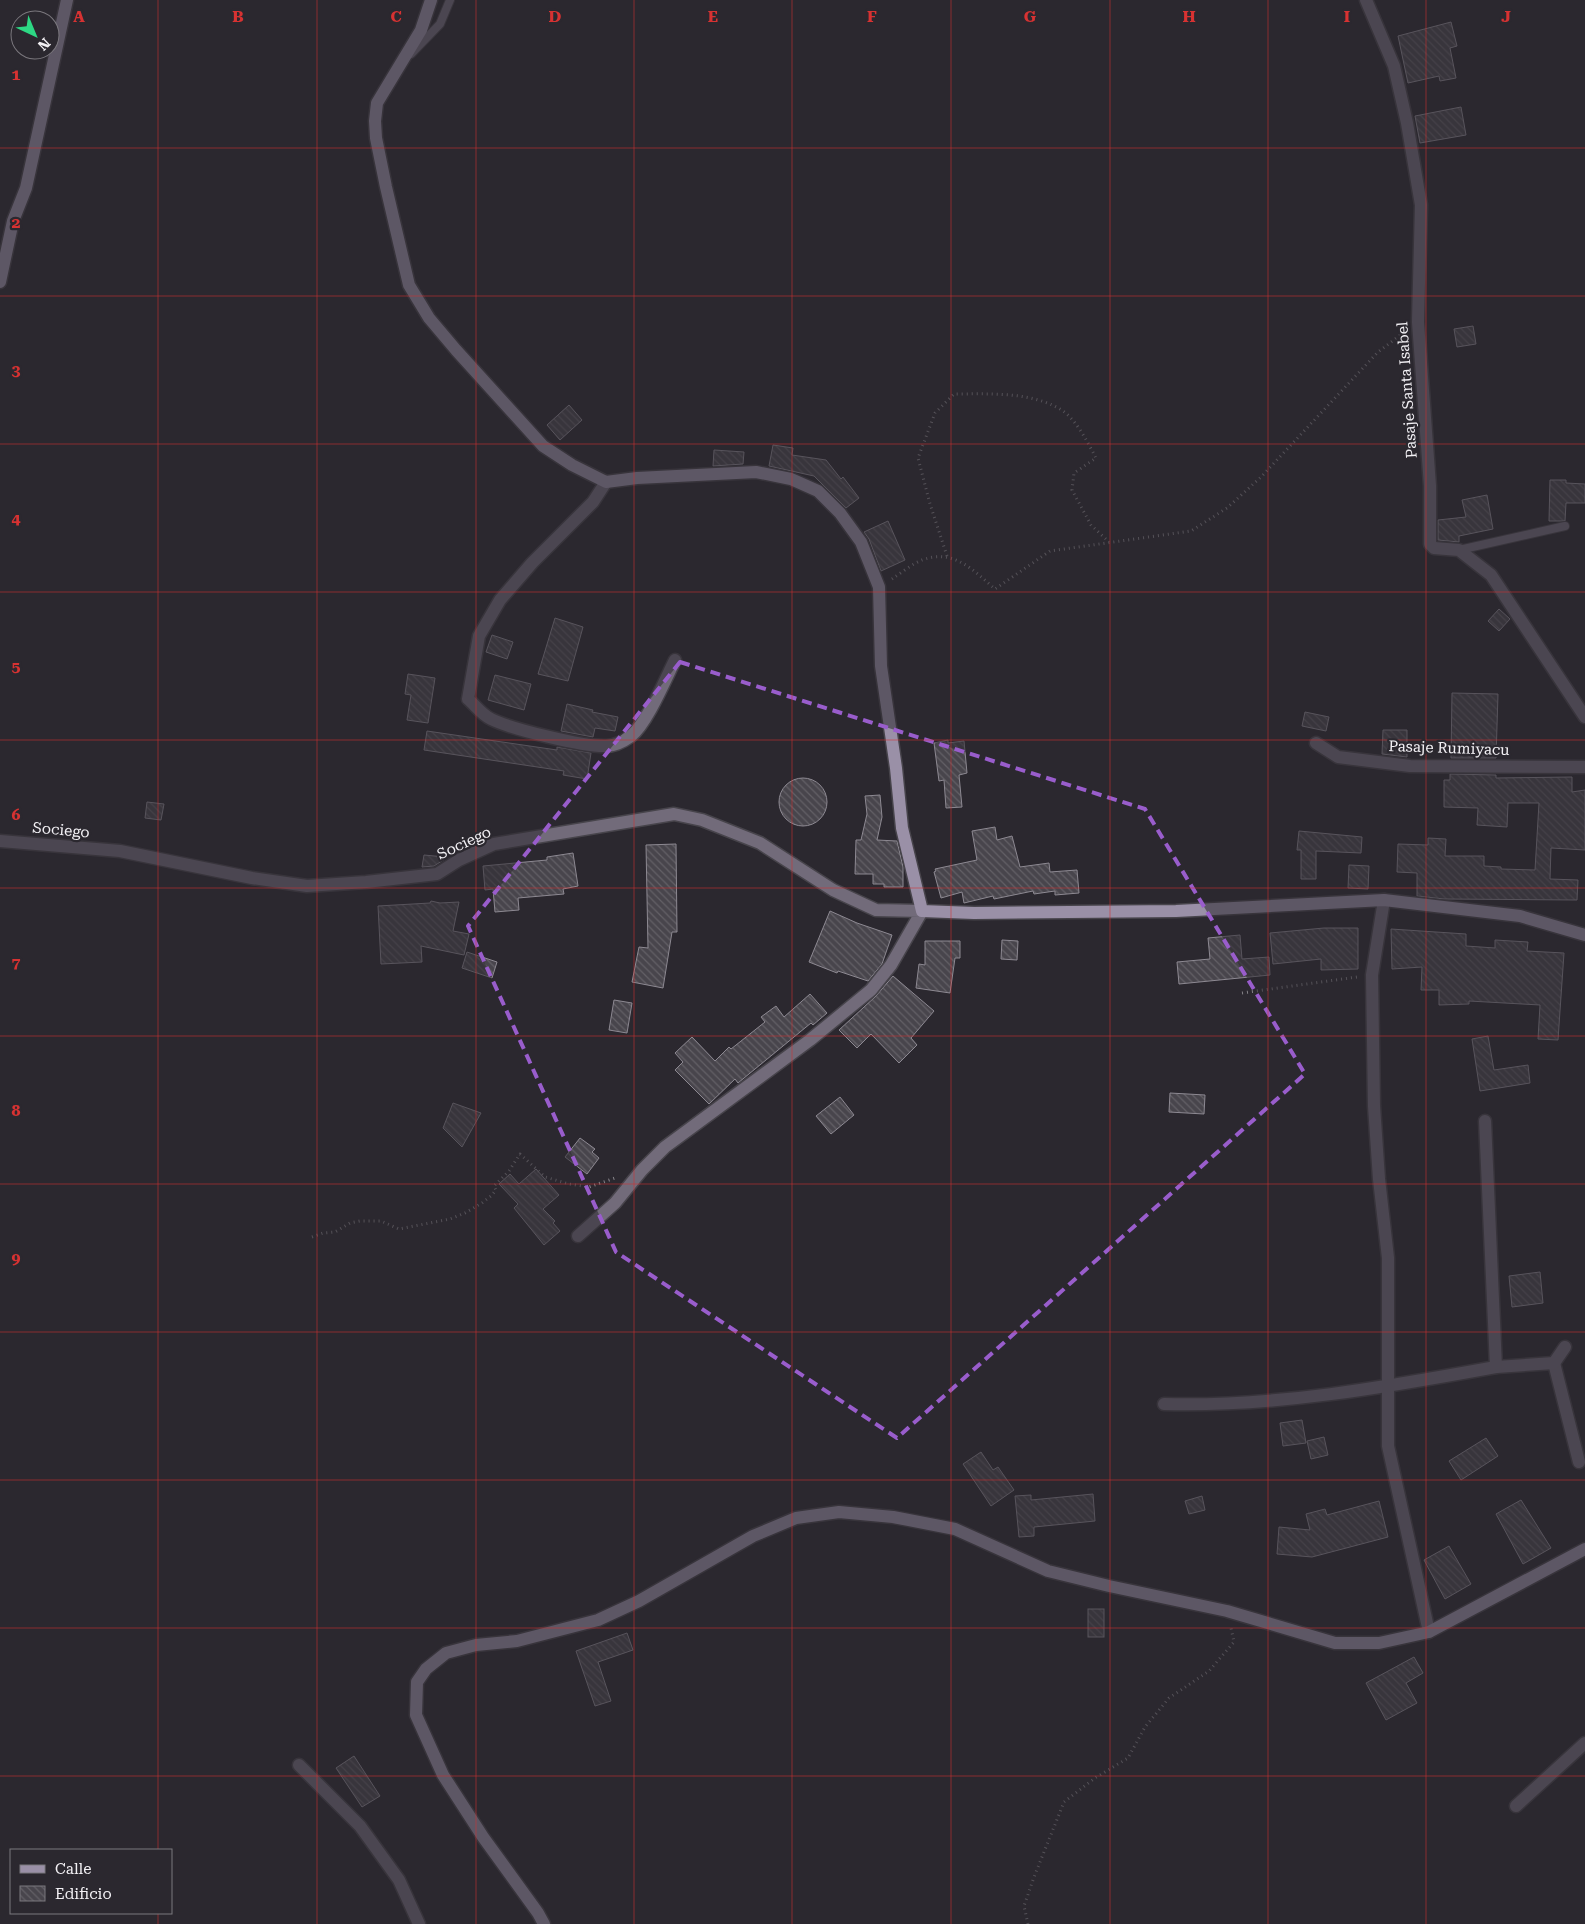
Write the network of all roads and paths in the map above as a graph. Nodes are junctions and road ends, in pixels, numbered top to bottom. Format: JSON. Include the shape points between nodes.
{"nodes":[{"id":1,"x":68,"y":0,"type":"edge"},
{"id":2,"x":431,"y":0,"type":"edge"},
{"id":3,"x":450,"y":0,"type":"edge"},
{"id":4,"x":1366,"y":0,"type":"edge"},
{"id":5,"x":393,"y":74,"type":"junction"},
{"id":6,"x":0,"y":282,"type":"edge"},
{"id":7,"x":1418,"y":322,"type":"junction"},
{"id":8,"x":606,"y":482,"type":"junction"},
{"id":9,"x":1565,"y":526,"type":"dead end"},
{"id":10,"x":1109,"y":543,"type":"junction"},
{"id":11,"x":1459,"y":550,"type":"junction"},
{"id":12,"x":947,"y":557,"type":"junction"},
{"id":13,"x":879,"y":587,"type":"junction"},
{"id":14,"x":675,"y":660,"type":"dead end"},
{"id":15,"x":1585,"y":717,"type":"edge"},
{"id":16,"x":1316,"y":743,"type":"dead end"},
{"id":17,"x":1585,"y":767,"type":"edge"},
{"id":18,"x":0,"y":841,"type":"edge"},
{"id":19,"x":1384,"y":900,"type":"junction"},
{"id":20,"x":922,"y":911,"type":"junction"},
{"id":21,"x":1585,"y":935,"type":"edge"},
{"id":22,"x":1372,"y":975,"type":"junction"},
{"id":23,"x":1242,"y":993,"type":"dead end"},
{"id":24,"x":1485,"y":1121,"type":"dead end"},
{"id":25,"x":642,"y":1170,"type":"junction"},
{"id":26,"x":578,"y":1236,"type":"dead end"},
{"id":27,"x":312,"y":1237,"type":"dead end"},
{"id":28,"x":1565,"y":1347,"type":"dead end"},
{"id":29,"x":1554,"y":1363,"type":"junction"},
{"id":30,"x":1496,"y":1367,"type":"junction"},
{"id":31,"x":1387,"y":1386,"type":"junction"},
{"id":32,"x":1164,"y":1404,"type":"dead end"},
{"id":33,"x":1579,"y":1462,"type":"dead end"},
{"id":34,"x":1585,"y":1549,"type":"edge"},
{"id":35,"x":1226,"y":1611,"type":"junction"},
{"id":36,"x":1429,"y":1632,"type":"junction"},
{"id":37,"x":1585,"y":1743,"type":"edge"},
{"id":38,"x":299,"y":1765,"type":"dead end"},
{"id":39,"x":1516,"y":1806,"type":"dead end"},
{"id":40,"x":419,"y":1924,"type":"edge"},
{"id":41,"x":544,"y":1924,"type":"edge"},
{"id":42,"x":1028,"y":1924,"type":"edge"}],
"edges":[{"from":1,"to":6,"type":"main road","via":[[28,178],[13,221]]},
{"from":2,"to":5,"type":"main road","via":[[421,30]]},
{"from":3,"to":5,"type":"lane","via":[[440,24]]},
{"from":4,"to":7,"type":"street","name":"Pasaje Santa Isabel","via":[[1394,66],[1408,123],[1421,205]]},
{"from":5,"to":8,"type":"main road","via":[[377,103],[376,138],[409,284],[429,318],[543,446]]},
{"from":7,"to":10,"type":"path","via":[[1378,352],[1261,477],[1227,508],[1191,531]]},
{"from":7,"to":11,"type":"street","name":"Pasaje Santa Isabel","via":[[1430,486],[1430,544],[1434,548]]},
{"from":8,"to":13,"type":"main road","via":[[756,472],[792,479],[818,492],[840,513],[861,542]]},
{"from":8,"to":14,"type":"street","via":[[593,502],[500,600],[479,636],[468,699],[490,719],[536,733],[607,746],[632,736]]},
{"from":9,"to":11,"type":"lane"},
{"from":10,"to":12,"type":"path","via":[[1050,550],[995,589],[966,564]]},
{"from":10,"to":12,"type":"path","via":[[1090,525],[1072,490],[1074,473],[1096,458],[1064,412],[1043,400],[995,393],[954,394],[935,412],[918,458]]},
{"from":11,"to":15,"type":"street","via":[[1491,575]]},
{"from":12,"to":13,"type":"path","via":[[923,560]]},
{"from":13,"to":20,"type":"main road","via":[[881,666],[902,828]]},
{"from":16,"to":17,"type":"street","name":"Pasaje Rumiyacu","via":[[1338,757],[1410,766]]},
{"from":18,"to":20,"type":"street","name":"Sociego","via":[[120,851],[306,886],[437,874],[494,844],[674,814],[702,820],[760,844],[832,890],[876,910]]},
{"from":19,"to":20,"type":"main road","via":[[1176,911]]},
{"from":19,"to":21,"type":"main road","via":[[1520,916]]},
{"from":19,"to":22,"type":"street"},
{"from":20,"to":25,"type":"street","via":[[891,965],[871,990],[810,1040],[665,1147]]},
{"from":22,"to":23,"type":"path"},
{"from":22,"to":31,"type":"street","via":[[1374,1106],[1388,1258]]},
{"from":24,"to":30,"type":"street"},
{"from":25,"to":26,"type":"street","via":[[615,1203]]},
{"from":25,"to":27,"type":"path","via":[[589,1187],[545,1177],[520,1154],[494,1186],[496,1190],[491,1196],[465,1213],[399,1229],[381,1221],[360,1221],[335,1232]]},
{"from":28,"to":29,"type":"street"},
{"from":29,"to":30,"type":"street"},
{"from":29,"to":33,"type":"street"},
{"from":30,"to":31,"type":"street"},
{"from":31,"to":32,"type":"street","via":[[1250,1403],[1208,1406]]},
{"from":31,"to":36,"type":"street","via":[[1388,1446]]},
{"from":34,"to":36,"type":"main road"},
{"from":35,"to":36,"type":"main road","via":[[1335,1643],[1379,1644]]},
{"from":35,"to":41,"type":"main road","via":[[1048,1571],[955,1529],[893,1517],[839,1512],[796,1518],[753,1536],[598,1620],[517,1641],[476,1645],[446,1653],[426,1669],[417,1682],[416,1715],[443,1774]]},
{"from":35,"to":42,"type":"path","via":[[1234,1642],[1209,1671],[1168,1698],[1145,1727],[1128,1758],[1064,1802],[1024,1906]]},
{"from":37,"to":39,"type":"street"},
{"from":38,"to":40,"type":"street","via":[[360,1826],[399,1880]]}]}
